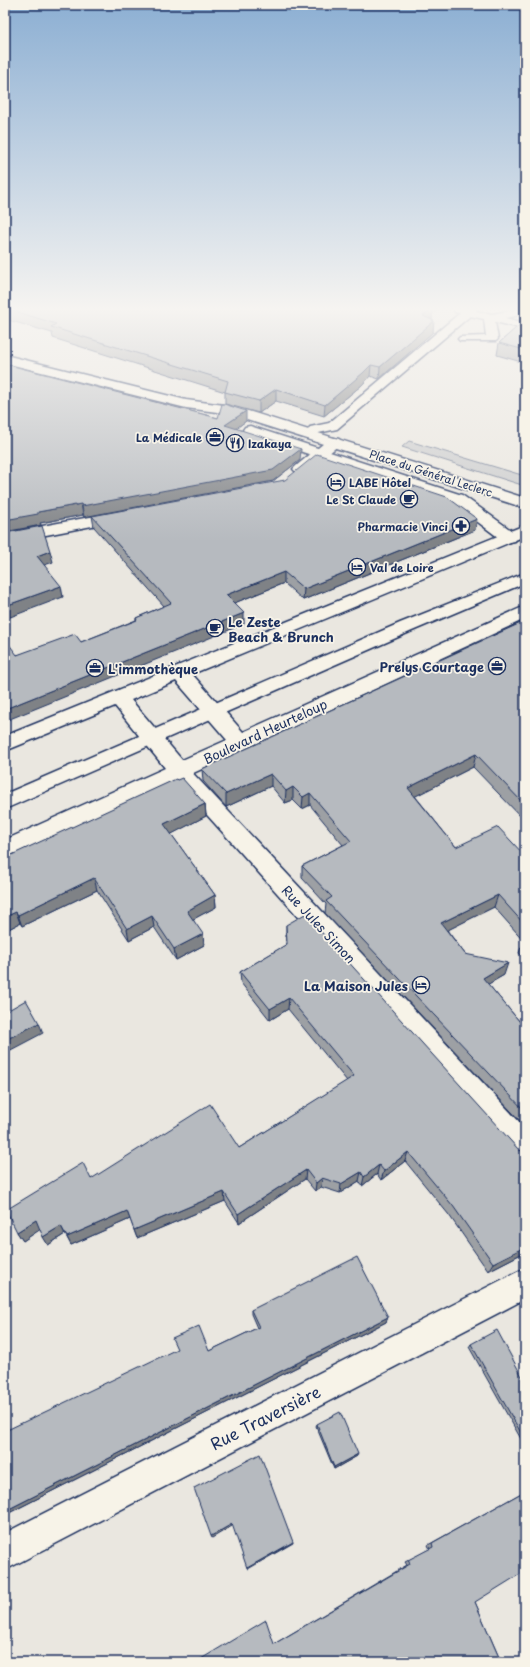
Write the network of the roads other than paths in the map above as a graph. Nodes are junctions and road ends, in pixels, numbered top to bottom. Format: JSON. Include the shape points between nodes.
{"nodes":[{"id":1,"x":114,"y":386,"type":"edge"},
{"id":2,"x":381,"y":386,"type":"edge"},
{"id":3,"x":186,"y":404,"type":"junction"},
{"id":4,"x":314,"y":430,"type":"dead end"},
{"id":5,"x":334,"y":442,"type":"junction"},
{"id":6,"x":320,"y":454,"type":"junction"},
{"id":7,"x":288,"y":480,"type":"edge"},
{"id":8,"x":525,"y":503,"type":"edge"},
{"id":9,"x":140,"y":513,"type":"edge"},
{"id":10,"x":517,"y":533,"type":"edge"},
{"id":11,"x":5,"y":538,"type":"edge"},
{"id":12,"x":525,"y":578,"type":"edge"},
{"id":13,"x":525,"y":612,"type":"edge"},
{"id":14,"x":179,"y":672,"type":"junction"},
{"id":15,"x":118,"y":697,"type":"junction"},
{"id":16,"x":213,"y":712,"type":"junction"},
{"id":17,"x":152,"y":738,"type":"junction"},
{"id":18,"x":241,"y":743,"type":"junction"},
{"id":19,"x":5,"y":744,"type":"edge"},
{"id":20,"x":179,"y":771,"type":"junction"},
{"id":21,"x":5,"y":802,"type":"edge"},
{"id":22,"x":5,"y":850,"type":"edge"},
{"id":23,"x":525,"y":1148,"type":"edge"},
{"id":24,"x":525,"y":1283,"type":"edge"},
{"id":25,"x":5,"y":1552,"type":"edge"}],
"edges":[{"from":1,"to":3,"type":"main road"},
{"from":2,"to":4,"type":"street","via":[[333,426]]},
{"from":3,"to":5,"type":"main road","name":"Place du Général Leclerc","via":[[227,409]]},
{"from":3,"to":6,"type":"main road","name":"Place du Général Leclerc","via":[[222,420]]},
{"from":5,"to":6,"type":"main road"},
{"from":5,"to":8,"type":"main road","name":"Place du Général Leclerc"},
{"from":6,"to":7,"type":"main road"},
{"from":6,"to":10,"type":"main road","name":"Place du Général Leclerc","via":[[456,498]]},
{"from":9,"to":11,"type":"main road"},
{"from":10,"to":14,"type":"main road"},
{"from":12,"to":16,"type":"street"},
{"from":13,"to":18,"type":"main road","name":"Boulevard Heurteloup"},
{"from":14,"to":15,"type":"main road"},
{"from":14,"to":16,"type":"main road"},
{"from":15,"to":17,"type":"main road","name":"Rue Jules Simon"},
{"from":15,"to":19,"type":"main road"},
{"from":16,"to":17,"type":"street"},
{"from":16,"to":18,"type":"main road"},
{"from":17,"to":20,"type":"main road","name":"Rue Jules Simon"},
{"from":17,"to":21,"type":"street"},
{"from":18,"to":20,"type":"main road","name":"Boulevard Heurteloup"},
{"from":20,"to":22,"type":"main road","name":"Boulevard Heurteloup"},
{"from":20,"to":23,"type":"main road","name":"Rue Jules Simon"},
{"from":24,"to":25,"type":"main road","name":"Rue Traversière"}]}
